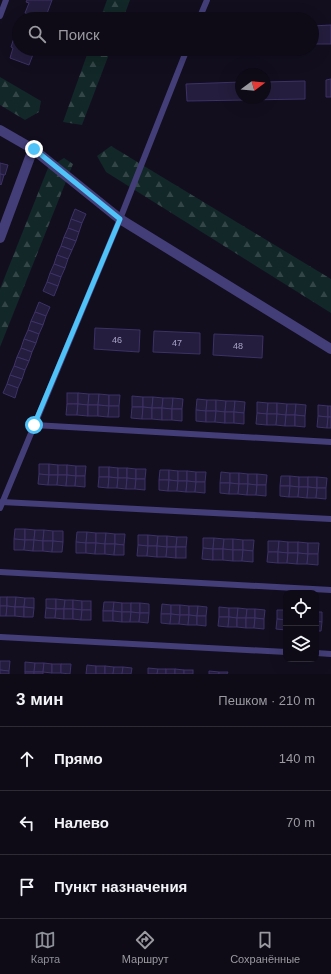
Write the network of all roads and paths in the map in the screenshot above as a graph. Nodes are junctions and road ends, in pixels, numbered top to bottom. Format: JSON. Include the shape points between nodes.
{"nodes":[{"id":1,"x":6,"y":0,"type":"edge"},
{"id":2,"x":206,"y":0,"type":"edge"},
{"id":3,"x":202,"y":12,"type":"edge"},
{"id":4,"x":0,"y":16,"type":"edge"},
{"id":5,"x":184,"y":56,"type":"edge"},
{"id":6,"x":0,"y":130,"type":"edge"},
{"id":7,"x":34,"y":149,"type":"junction"},
{"id":8,"x":120,"y":219,"type":"junction"},
{"id":9,"x":0,"y":238,"type":"edge"},
{"id":10,"x":331,"y":349,"type":"edge"},
{"id":11,"x":34,"y":425,"type":"junction"},
{"id":12,"x":331,"y":442,"type":"edge"},
{"id":13,"x":1,"y":505,"type":"edge"},
{"id":14,"x":331,"y":519,"type":"edge"},
{"id":15,"x":0,"y":572,"type":"edge"},
{"id":16,"x":331,"y":590,"type":"edge"},
{"id":17,"x":0,"y":638,"type":"edge"},
{"id":18,"x":283,"y":652,"type":"edge"},
{"id":19,"x":319,"y":653,"type":"edge"},
{"id":20,"x":331,"y":654,"type":"edge"}],
"edges":[{"from":1,"to":4,"type":"lane"},
{"from":2,"to":3,"type":"lane"},
{"from":5,"to":8,"type":"lane"},
{"from":6,"to":7,"type":"street"},
{"from":7,"to":8,"type":"street"},
{"from":7,"to":9,"type":"street"},
{"from":8,"to":10,"type":"street"},
{"from":8,"to":11,"type":"lane"},
{"from":11,"to":12,"type":"lane"},
{"from":11,"to":13,"type":"lane"},
{"from":13,"to":14,"type":"lane"},
{"from":15,"to":16,"type":"lane"},
{"from":17,"to":18,"type":"lane"},
{"from":19,"to":20,"type":"lane"}]}
